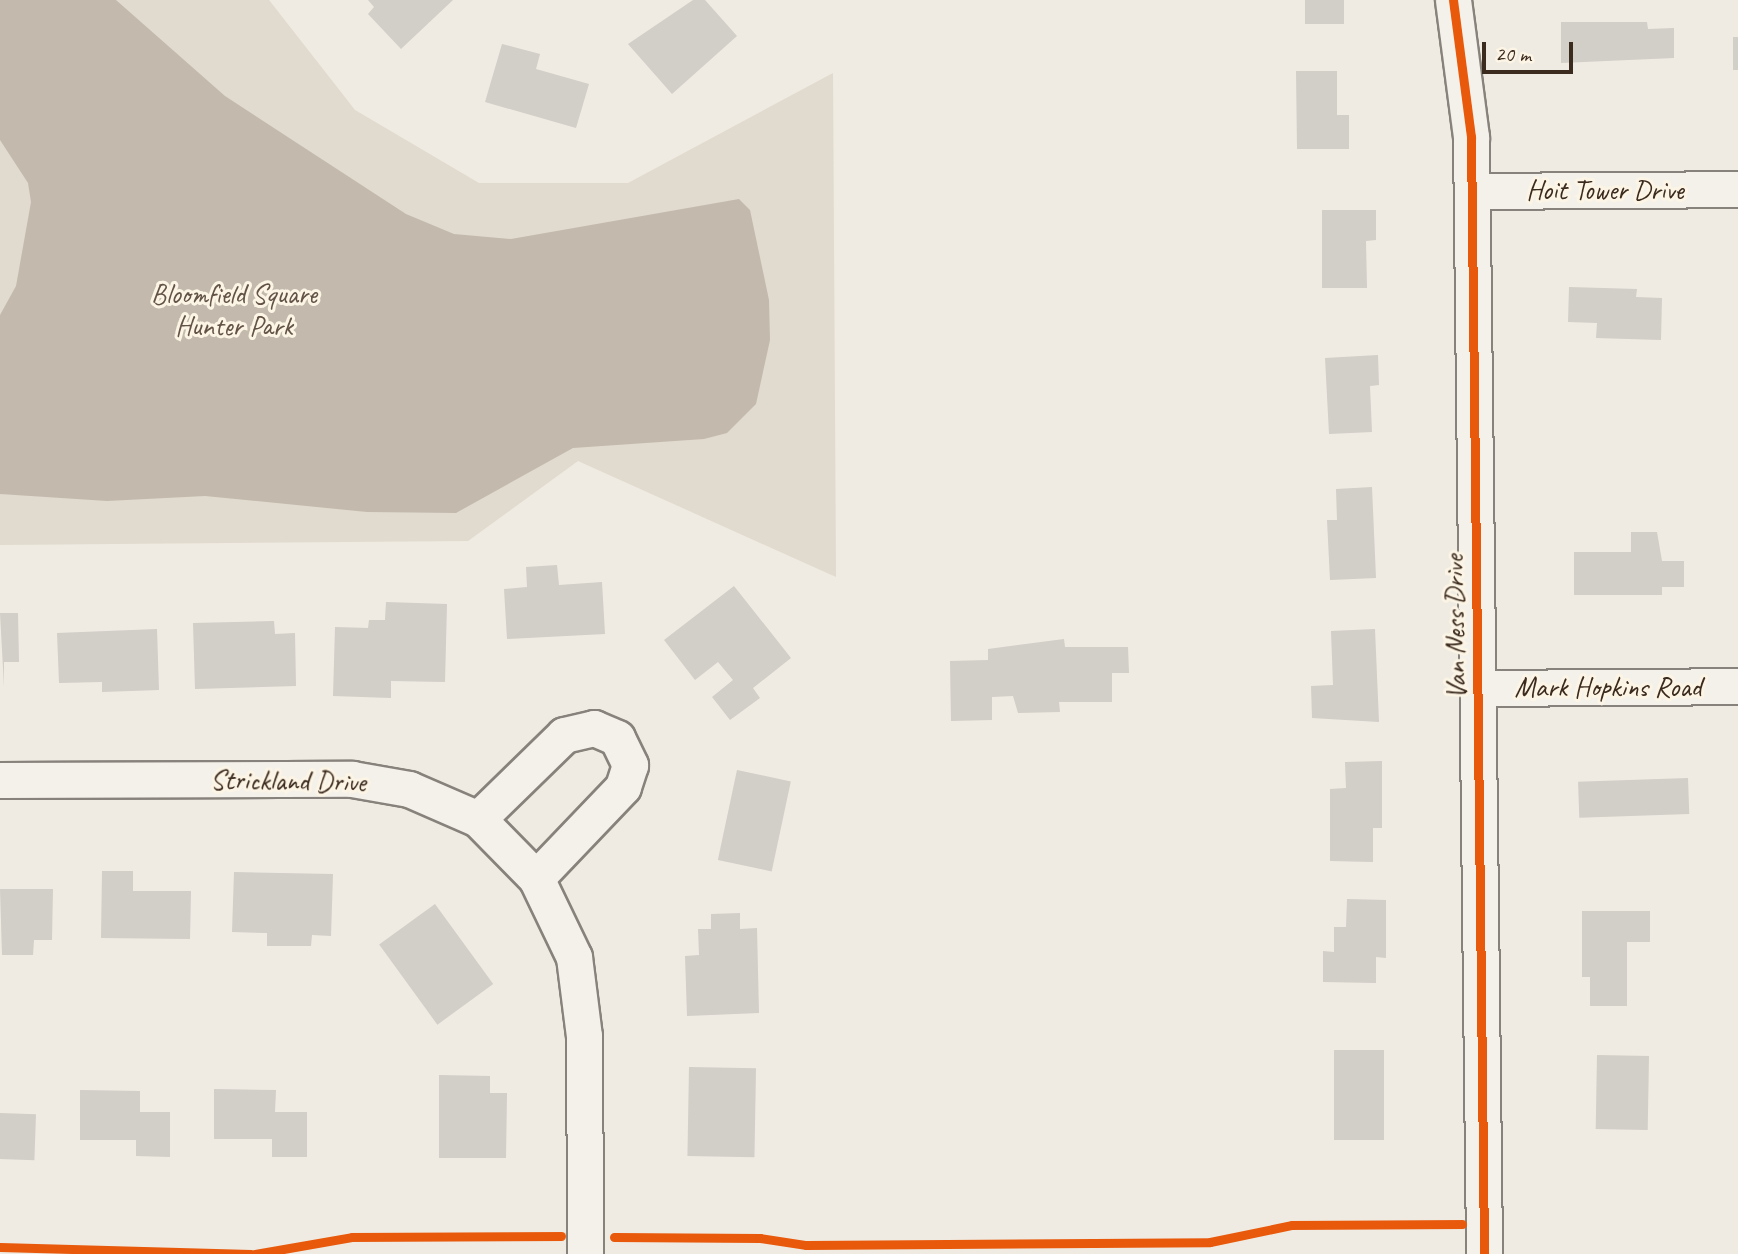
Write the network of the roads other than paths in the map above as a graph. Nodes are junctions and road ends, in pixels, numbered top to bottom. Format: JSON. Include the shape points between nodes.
{"nodes":[{"id":1,"x":1453,"y":0,"type":"edge"},
{"id":2,"x":1738,"y":189,"type":"edge"},
{"id":3,"x":1472,"y":191,"type":"junction"},
{"id":4,"x":1738,"y":686,"type":"edge"},
{"id":5,"x":1478,"y":688,"type":"junction"},
{"id":6,"x":0,"y":780,"type":"edge"},
{"id":7,"x":478,"y":819,"type":"junction"},
{"id":8,"x":536,"y":878,"type":"junction"},
{"id":9,"x":587,"y":1242,"type":"edge"},
{"id":10,"x":1484,"y":1254,"type":"edge"}],
"edges":[{"from":1,"to":3,"type":"street","name":"Van Ness Drive","via":[[1468,95]]},
{"from":2,"to":3,"type":"street","name":"Hoit Tower Drive"},
{"from":3,"to":5,"type":"street","name":"Van Ness Drive"},
{"from":4,"to":5,"type":"street","name":"Mark Hopkins Road"},
{"from":5,"to":10,"type":"street","name":"Van Ness Drive"},
{"from":6,"to":7,"type":"street","name":"Strickland Drive","via":[[352,779],[409,789]]},
{"from":7,"to":8,"type":"street","name":"Strickland Drive"},
{"from":7,"to":8,"type":"street","via":[[564,734],[594,729],[617,738],[630,765],[623,788]]},
{"from":8,"to":9,"type":"street","name":"Strickland Drive","via":[[567,936],[580,984]]}]}
